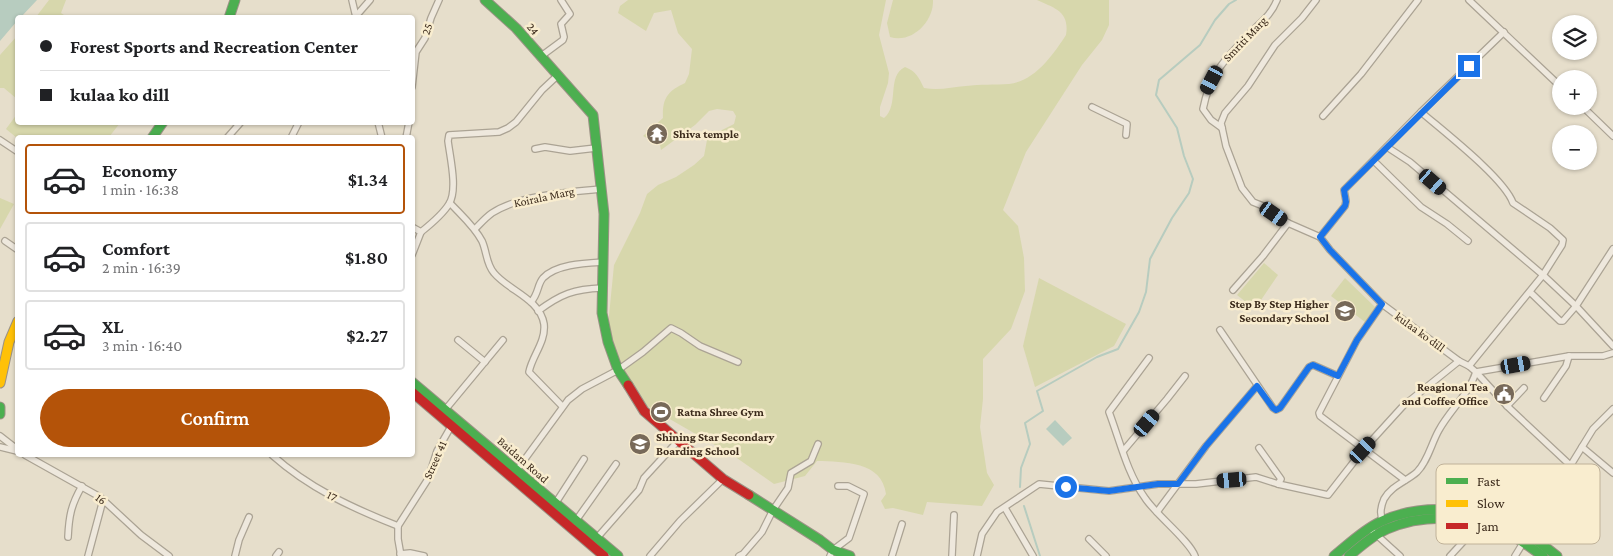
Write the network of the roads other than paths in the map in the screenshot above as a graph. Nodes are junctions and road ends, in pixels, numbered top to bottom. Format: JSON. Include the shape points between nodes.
{"nodes":[{"id":1,"x":235,"y":0,"type":"edge"},
{"id":2,"x":352,"y":0,"type":"edge"},
{"id":3,"x":370,"y":0,"type":"edge"},
{"id":4,"x":439,"y":0,"type":"edge"},
{"id":5,"x":486,"y":0,"type":"edge"},
{"id":6,"x":562,"y":0,"type":"edge"},
{"id":7,"x":1277,"y":0,"type":"edge"},
{"id":8,"x":1316,"y":0,"type":"edge"},
{"id":9,"x":1418,"y":0,"type":"edge"},
{"id":10,"x":1469,"y":0,"type":"edge"},
{"id":11,"x":230,"y":15,"type":"edge"},
{"id":12,"x":356,"y":15,"type":"edge"},
{"id":13,"x":358,"y":15,"type":"edge"},
{"id":14,"x":1504,"y":32,"type":"junction"},
{"id":15,"x":540,"y":57,"type":"junction"},
{"id":16,"x":415,"y":61,"type":"edge"},
{"id":17,"x":557,"y":76,"type":"junction"},
{"id":18,"x":1552,"y":77,"type":"edge"},
{"id":19,"x":1092,"y":108,"type":"dead end"},
{"id":20,"x":1421,"y":112,"type":"junction"},
{"id":21,"x":1591,"y":115,"type":"edge"},
{"id":22,"x":1322,"y":116,"type":"dead end"},
{"id":23,"x":239,"y":125,"type":"edge"},
{"id":24,"x":1222,"y":128,"type":"junction"},
{"id":25,"x":230,"y":135,"type":"edge"},
{"id":26,"x":1126,"y":135,"type":"dead end"},
{"id":27,"x":1613,"y":136,"type":"edge"},
{"id":28,"x":0,"y":140,"type":"edge"},
{"id":29,"x":1386,"y":147,"type":"junction"},
{"id":30,"x":596,"y":148,"type":"junction"},
{"id":31,"x":535,"y":149,"type":"dead end"},
{"id":32,"x":15,"y":150,"type":"edge"},
{"id":33,"x":1374,"y":161,"type":"junction"},
{"id":34,"x":602,"y":189,"type":"junction"},
{"id":35,"x":450,"y":203,"type":"junction"},
{"id":36,"x":1288,"y":223,"type":"junction"},
{"id":37,"x":415,"y":229,"type":"edge"},
{"id":38,"x":475,"y":229,"type":"junction"},
{"id":39,"x":421,"y":232,"type":"junction"},
{"id":40,"x":1320,"y":237,"type":"junction"},
{"id":41,"x":5,"y":241,"type":"dead end"},
{"id":42,"x":1468,"y":241,"type":"dead end"},
{"id":43,"x":415,"y":247,"type":"edge"},
{"id":44,"x":15,"y":248,"type":"edge"},
{"id":45,"x":1613,"y":250,"type":"edge"},
{"id":46,"x":603,"y":262,"type":"junction"},
{"id":47,"x":1543,"y":275,"type":"junction"},
{"id":48,"x":602,"y":288,"type":"junction"},
{"id":49,"x":1233,"y":290,"type":"dead end"},
{"id":50,"x":1530,"y":292,"type":"junction"},
{"id":51,"x":531,"y":302,"type":"junction"},
{"id":52,"x":1382,"y":304,"type":"junction"},
{"id":53,"x":1576,"y":306,"type":"junction"},
{"id":54,"x":538,"y":311,"type":"junction"},
{"id":55,"x":15,"y":328,"type":"edge"},
{"id":56,"x":1220,"y":330,"type":"dead end"},
{"id":57,"x":458,"y":340,"type":"dead end"},
{"id":58,"x":503,"y":340,"type":"dead end"},
{"id":59,"x":1613,"y":346,"type":"edge"},
{"id":60,"x":1613,"y":353,"type":"edge"},
{"id":61,"x":1569,"y":356,"type":"junction"},
{"id":62,"x":1149,"y":358,"type":"dead end"},
{"id":63,"x":1459,"y":361,"type":"junction"},
{"id":64,"x":485,"y":362,"type":"junction"},
{"id":65,"x":738,"y":362,"type":"dead end"},
{"id":66,"x":1469,"y":366,"type":"junction"},
{"id":67,"x":618,"y":370,"type":"junction"},
{"id":68,"x":1476,"y":372,"type":"junction"},
{"id":69,"x":1184,"y":376,"type":"dead end"},
{"id":70,"x":1338,"y":376,"type":"junction"},
{"id":71,"x":0,"y":383,"type":"edge"},
{"id":72,"x":415,"y":385,"type":"edge"},
{"id":73,"x":1257,"y":386,"type":"junction"},
{"id":74,"x":1524,"y":388,"type":"dead end"},
{"id":75,"x":415,"y":394,"type":"edge"},
{"id":76,"x":1544,"y":398,"type":"dead end"},
{"id":77,"x":562,"y":406,"type":"junction"},
{"id":78,"x":1507,"y":406,"type":"junction"},
{"id":79,"x":0,"y":407,"type":"edge"},
{"id":80,"x":1613,"y":409,"type":"edge"},
{"id":81,"x":445,"y":410,"type":"junction"},
{"id":82,"x":0,"y":414,"type":"edge"},
{"id":83,"x":454,"y":422,"type":"junction"},
{"id":84,"x":0,"y":436,"type":"edge"},
{"id":85,"x":678,"y":441,"type":"junction"},
{"id":86,"x":818,"y":444,"type":"dead end"},
{"id":87,"x":0,"y":447,"type":"edge"},
{"id":88,"x":1582,"y":447,"type":"junction"},
{"id":89,"x":15,"y":448,"type":"edge"},
{"id":90,"x":1259,"y":448,"type":"dead end"},
{"id":91,"x":15,"y":450,"type":"edge"},
{"id":92,"x":1124,"y":450,"type":"junction"},
{"id":93,"x":1363,"y":450,"type":"junction"},
{"id":94,"x":28,"y":457,"type":"edge"},
{"id":95,"x":274,"y":457,"type":"edge"},
{"id":96,"x":584,"y":458,"type":"dead end"},
{"id":97,"x":616,"y":464,"type":"dead end"},
{"id":98,"x":1569,"y":464,"type":"edge"},
{"id":99,"x":1571,"y":464,"type":"edge"},
{"id":100,"x":1613,"y":473,"type":"edge"},
{"id":101,"x":514,"y":474,"type":"junction"},
{"id":102,"x":723,"y":479,"type":"junction"},
{"id":103,"x":1405,"y":480,"type":"junction"},
{"id":104,"x":1178,"y":484,"type":"junction"},
{"id":105,"x":1278,"y":484,"type":"junction"},
{"id":106,"x":82,"y":486,"type":"junction"},
{"id":107,"x":838,"y":486,"type":"dead end"},
{"id":108,"x":1138,"y":488,"type":"junction"},
{"id":109,"x":103,"y":500,"type":"junction"},
{"id":110,"x":555,"y":504,"type":"junction"},
{"id":111,"x":1005,"y":508,"type":"junction"},
{"id":112,"x":773,"y":510,"type":"junction"},
{"id":113,"x":1436,"y":511,"type":"edge"},
{"id":114,"x":1157,"y":512,"type":"junction"},
{"id":115,"x":954,"y":515,"type":"dead end"},
{"id":116,"x":249,"y":517,"type":"dead end"},
{"id":117,"x":1436,"y":520,"type":"edge"},
{"id":118,"x":1383,"y":521,"type":"junction"},
{"id":119,"x":575,"y":522,"type":"junction"},
{"id":120,"x":902,"y":524,"type":"dead end"},
{"id":121,"x":398,"y":526,"type":"junction"},
{"id":122,"x":1369,"y":528,"type":"junction"},
{"id":123,"x":1376,"y":535,"type":"junction"},
{"id":124,"x":68,"y":537,"type":"dead end"},
{"id":125,"x":596,"y":539,"type":"junction"},
{"id":126,"x":1089,"y":539,"type":"dead end"},
{"id":127,"x":1461,"y":544,"type":"edge"},
{"id":128,"x":1522,"y":544,"type":"edge"},
{"id":129,"x":1531,"y":544,"type":"edge"},
{"id":130,"x":1536,"y":544,"type":"edge"},
{"id":131,"x":832,"y":553,"type":"edge"},
{"id":132,"x":401,"y":555,"type":"edge"},
{"id":133,"x":88,"y":556,"type":"edge"},
{"id":134,"x":168,"y":556,"type":"edge"},
{"id":135,"x":235,"y":556,"type":"edge"},
{"id":136,"x":424,"y":556,"type":"edge"},
{"id":137,"x":604,"y":556,"type":"edge"},
{"id":138,"x":618,"y":556,"type":"edge"},
{"id":139,"x":650,"y":556,"type":"edge"},
{"id":140,"x":739,"y":556,"type":"edge"},
{"id":141,"x":850,"y":556,"type":"edge"},
{"id":142,"x":892,"y":556,"type":"edge"},
{"id":143,"x":952,"y":556,"type":"edge"},
{"id":144,"x":977,"y":556,"type":"edge"},
{"id":145,"x":1033,"y":556,"type":"edge"},
{"id":146,"x":1106,"y":556,"type":"edge"},
{"id":147,"x":1195,"y":556,"type":"edge"},
{"id":148,"x":1334,"y":556,"type":"edge"},
{"id":149,"x":1349,"y":556,"type":"edge"},
{"id":150,"x":1400,"y":556,"type":"edge"},
{"id":151,"x":1450,"y":556,"type":"edge"},
{"id":152,"x":1515,"y":556,"type":"edge"},
{"id":153,"x":1543,"y":556,"type":"edge"},
{"id":154,"x":1557,"y":556,"type":"edge"}],
"edges":[{"from":1,"to":11,"type":"main road"},
{"from":2,"to":12,"type":"street"},
{"from":3,"to":13,"type":"street"},
{"from":4,"to":16,"type":"street","name":"25","number":"25"},
{"from":5,"to":15,"type":"main road","name":"24","number":"24","via":[[516,28]]},
{"from":6,"to":15,"type":"street","via":[[570,14],[561,24],[563,40]]},
{"from":7,"to":24,"type":"street","name":"Smriti Marg","via":[[1273,11],[1217,70],[1206,90],[1203,109],[1210,120]]},
{"from":8,"to":24,"type":"street","via":[[1275,45],[1248,86],[1225,113]]},
{"from":9,"to":22,"type":"street","via":[[1361,74]]},
{"from":10,"to":14,"type":"street"},
{"from":14,"to":18,"type":"street"},
{"from":14,"to":20,"type":"street"},
{"from":15,"to":17,"type":"main road","name":"24","number":"24"},
{"from":17,"to":30,"type":"main road","name":"24","via":[[593,115]]},
{"from":17,"to":35,"type":"street","via":[[508,128],[500,132],[449,135],[453,188]]},
{"from":19,"to":26,"type":"street","via":[[1127,124]]},
{"from":20,"to":29,"type":"street"},
{"from":20,"to":47,"type":"street","via":[[1498,180],[1513,203],[1563,240]]},
{"from":21,"to":27,"type":"street"},
{"from":23,"to":25,"type":"street"},
{"from":24,"to":36,"type":"street","via":[[1242,188],[1253,202]]},
{"from":28,"to":32,"type":"street"},
{"from":29,"to":33,"type":"street"},
{"from":29,"to":47,"type":"street","via":[[1410,162]]},
{"from":30,"to":31,"type":"street","via":[[570,151],[545,147]]},
{"from":30,"to":34,"type":"main road","name":"24"},
{"from":33,"to":40,"type":"street","via":[[1344,190],[1345,206]]},
{"from":33,"to":42,"type":"street","via":[[1422,207]]},
{"from":34,"to":38,"type":"street","name":"Koirala Marg","via":[[578,190],[515,202],[489,215]]},
{"from":34,"to":46,"type":"main road","name":"24"},
{"from":35,"to":38,"type":"street"},
{"from":35,"to":39,"type":"street"},
{"from":36,"to":40,"type":"street"},
{"from":36,"to":49,"type":"street"},
{"from":37,"to":39,"type":"street"},
{"from":38,"to":51,"type":"street","via":[[494,273]]},
{"from":39,"to":43,"type":"street"},
{"from":40,"to":52,"type":"street","name":"kulaa ko dill"},
{"from":41,"to":44,"type":"street"},
{"from":45,"to":53,"type":"street"},
{"from":46,"to":48,"type":"main road","name":"24"},
{"from":46,"to":51,"type":"street","via":[[564,267],[548,275],[543,278]]},
{"from":47,"to":50,"type":"street"},
{"from":47,"to":53,"type":"street"},
{"from":48,"to":54,"type":"street","via":[[560,295]]},
{"from":48,"to":67,"type":"main road","name":"24","via":[[602,313]]},
{"from":50,"to":53,"type":"street","via":[[1561,322]]},
{"from":50,"to":66,"type":"street"},
{"from":51,"to":54,"type":"street"},
{"from":52,"to":63,"type":"street","name":"kulaa ko dill"},
{"from":52,"to":70,"type":"street","via":[[1357,340]]},
{"from":53,"to":59,"type":"street"},
{"from":54,"to":77,"type":"street","via":[[544,324],[543,334],[529,372]]},
{"from":55,"to":71,"type":"main road"},
{"from":56,"to":73,"type":"street"},
{"from":57,"to":64,"type":"street"},
{"from":58,"to":64,"type":"street"},
{"from":60,"to":61,"type":"street"},
{"from":61,"to":68,"type":"street"},
{"from":61,"to":76,"type":"street","via":[[1566,366]]},
{"from":62,"to":92,"type":"street","via":[[1110,412]]},
{"from":63,"to":66,"type":"street"},
{"from":63,"to":93,"type":"street","name":"kulaa ko dill","via":[[1403,406]]},
{"from":64,"to":81,"type":"street"},
{"from":65,"to":67,"type":"street","via":[[700,346],[671,328]]},
{"from":66,"to":68,"type":"street"},
{"from":67,"to":77,"type":"street","via":[[582,390]]},
{"from":67,"to":85,"type":"main road","name":"24","via":[[644,411]]},
{"from":68,"to":78,"type":"street"},
{"from":68,"to":103,"type":"street","via":[[1469,389],[1439,430],[1426,459],[1417,472]]},
{"from":69,"to":92,"type":"street"},
{"from":70,"to":73,"type":"street","via":[[1313,365],[1309,367],[1276,410]]},
{"from":70,"to":93,"type":"street","via":[[1320,416]]},
{"from":72,"to":81,"type":"main road","name":"Baidam Road"},
{"from":73,"to":104,"type":"street"},
{"from":74,"to":78,"type":"street"},
{"from":75,"to":83,"type":"main road","name":"Baidam Road"},
{"from":77,"to":101,"type":"street"},
{"from":78,"to":98,"type":"street"},
{"from":79,"to":82,"type":"main road"},
{"from":80,"to":88,"type":"street","via":[[1593,429]]},
{"from":81,"to":83,"type":"main road","name":"Baidam Road"},
{"from":83,"to":101,"type":"main road","name":"Baidam Road"},
{"from":83,"to":121,"type":"street","name":"Street 41","via":[[437,451],[428,479]]},
{"from":84,"to":89,"type":"street"},
{"from":85,"to":102,"type":"main road","name":"24"},
{"from":85,"to":125,"type":"street"},
{"from":86,"to":112,"type":"street","via":[[811,461],[791,473],[788,488]]},
{"from":87,"to":91,"type":"street"},
{"from":88,"to":99,"type":"street"},
{"from":88,"to":100,"type":"street"},
{"from":90,"to":105,"type":"street","via":[[1281,479]]},
{"from":92,"to":108,"type":"street"},
{"from":93,"to":103,"type":"street"},
{"from":93,"to":105,"type":"street","name":"kulaa ko dill","via":[[1328,495]]},
{"from":94,"to":106,"type":"street","name":"16","number":"16"},
{"from":95,"to":121,"type":"street","name":"17","number":"17","via":[[314,487]]},
{"from":96,"to":110,"type":"street"},
{"from":97,"to":119,"type":"street"},
{"from":101,"to":110,"type":"main road","name":"Baidam Road"},
{"from":101,"to":137,"type":"main road","name":"Baidam Road"},
{"from":102,"to":112,"type":"main road","name":"24"},
{"from":102,"to":139,"type":"street"},
{"from":103,"to":118,"type":"street","via":[[1385,497],[1381,508]]},
{"from":104,"to":105,"type":"street","via":[[1256,477]]},
{"from":104,"to":108,"type":"street"},
{"from":104,"to":114,"type":"street"},
{"from":106,"to":109,"type":"street","name":"16","number":"16"},
{"from":106,"to":124,"type":"street","via":[[72,505]]},
{"from":107,"to":131,"type":"street","via":[[848,486],[864,494],[849,538]]},
{"from":108,"to":111,"type":"street","via":[[1109,491],[1039,484]]},
{"from":108,"to":114,"type":"street"},
{"from":109,"to":133,"type":"street"},
{"from":109,"to":134,"type":"street","name":"16","number":"16"},
{"from":110,"to":119,"type":"main road","name":"Baidam Road"},
{"from":111,"to":144,"type":"street","via":[[997,512],[982,534]]},
{"from":111,"to":145,"type":"street"},
{"from":112,"to":131,"type":"main road","name":"24"},
{"from":112,"to":140,"type":"street","via":[[762,532]]},
{"from":113,"to":118,"type":"main road"},
{"from":114,"to":147,"type":"street"},
{"from":115,"to":143,"type":"street"},
{"from":116,"to":135,"type":"street"},
{"from":117,"to":123,"type":"main road","via":[[1393,526]]},
{"from":118,"to":122,"type":"main road"},
{"from":119,"to":125,"type":"main road","name":"Baidam Road"},
{"from":120,"to":142,"type":"street"},
{"from":121,"to":132,"type":"street"},
{"from":122,"to":123,"type":"street"},
{"from":122,"to":148,"type":"main road"},
{"from":123,"to":149,"type":"main road"},
{"from":123,"to":150,"type":"street"},
{"from":125,"to":138,"type":"main road","name":"Baidam Road"},
{"from":126,"to":146,"type":"street"},
{"from":127,"to":151,"type":"street"},
{"from":128,"to":152,"type":"street"},
{"from":129,"to":153,"type":"main road"},
{"from":130,"to":154,"type":"main road"},
{"from":131,"to":141,"type":"main road","name":"24"},
{"from":132,"to":136,"type":"street"}]}
